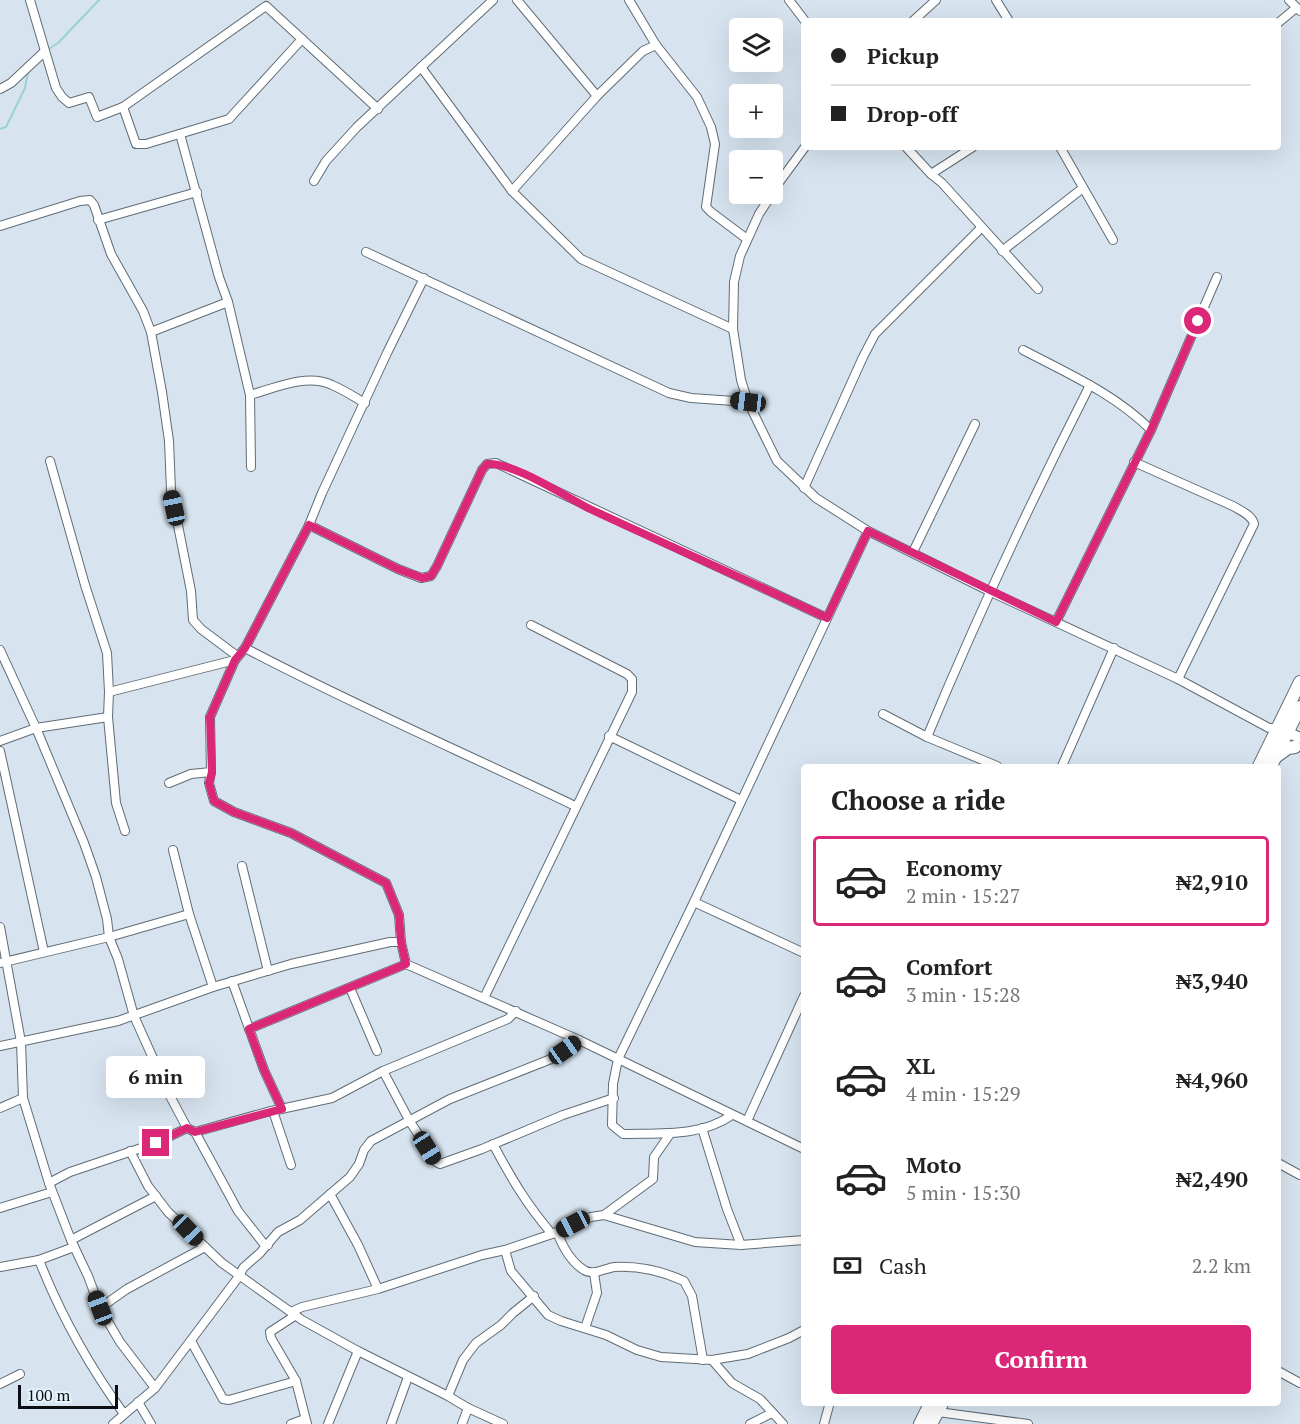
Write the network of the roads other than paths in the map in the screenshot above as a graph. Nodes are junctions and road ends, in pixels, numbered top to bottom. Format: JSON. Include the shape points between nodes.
{"nodes":[{"id":1,"x":30,"y":0,"type":"edge"},
{"id":2,"x":493,"y":0,"type":"edge"},
{"id":3,"x":517,"y":0,"type":"edge"},
{"id":4,"x":629,"y":0,"type":"edge"},
{"id":5,"x":789,"y":0,"type":"edge"},
{"id":6,"x":936,"y":0,"type":"edge"},
{"id":7,"x":996,"y":0,"type":"edge"},
{"id":8,"x":1289,"y":0,"type":"edge"},
{"id":9,"x":1298,"y":10,"type":"edge"},
{"id":10,"x":803,"y":18,"type":"edge"},
{"id":11,"x":916,"y":18,"type":"edge"},
{"id":12,"x":1007,"y":18,"type":"edge"},
{"id":13,"x":1281,"y":21,"type":"edge"},
{"id":14,"x":302,"y":39,"type":"junction"},
{"id":15,"x":656,"y":45,"type":"junction"},
{"id":16,"x":44,"y":52,"type":"junction"},
{"id":17,"x":421,"y":67,"type":"junction"},
{"id":18,"x":0,"y":88,"type":"edge"},
{"id":19,"x":597,"y":96,"type":"junction"},
{"id":20,"x":123,"y":107,"type":"junction"},
{"id":21,"x":378,"y":110,"type":"junction"},
{"id":22,"x":180,"y":134,"type":"junction"},
{"id":23,"x":803,"y":150,"type":"edge"},
{"id":24,"x":909,"y":150,"type":"edge"},
{"id":25,"x":968,"y":150,"type":"edge"},
{"id":26,"x":1062,"y":150,"type":"edge"},
{"id":27,"x":931,"y":174,"type":"junction"},
{"id":28,"x":783,"y":178,"type":"edge"},
{"id":29,"x":314,"y":181,"type":"dead end"},
{"id":30,"x":1083,"y":188,"type":"junction"},
{"id":31,"x":512,"y":191,"type":"junction"},
{"id":32,"x":197,"y":192,"type":"junction"},
{"id":33,"x":766,"y":204,"type":"edge"},
{"id":34,"x":98,"y":220,"type":"junction"},
{"id":35,"x":0,"y":226,"type":"edge"},
{"id":36,"x":981,"y":228,"type":"junction"},
{"id":37,"x":747,"y":239,"type":"junction"},
{"id":38,"x":1113,"y":240,"type":"dead end"},
{"id":39,"x":1002,"y":251,"type":"junction"},
{"id":40,"x":366,"y":252,"type":"dead end"},
{"id":41,"x":424,"y":278,"type":"junction"},
{"id":42,"x":1217,"y":278,"type":"dead end"},
{"id":43,"x":1038,"y":289,"type":"dead end"},
{"id":44,"x":228,"y":302,"type":"junction"},
{"id":45,"x":733,"y":328,"type":"junction"},
{"id":46,"x":151,"y":332,"type":"junction"},
{"id":47,"x":1023,"y":350,"type":"dead end"},
{"id":48,"x":1090,"y":385,"type":"junction"},
{"id":49,"x":250,"y":396,"type":"junction"},
{"id":50,"x":748,"y":402,"type":"junction"},
{"id":51,"x":365,"y":404,"type":"junction"},
{"id":52,"x":975,"y":424,"type":"dead end"},
{"id":53,"x":1151,"y":430,"type":"junction"},
{"id":54,"x":50,"y":461,"type":"dead end"},
{"id":55,"x":1134,"y":462,"type":"junction"},
{"id":56,"x":251,"y":467,"type":"dead end"},
{"id":57,"x":804,"y":488,"type":"junction"},
{"id":58,"x":309,"y":525,"type":"junction"},
{"id":59,"x":868,"y":531,"type":"junction"},
{"id":60,"x":913,"y":552,"type":"junction"},
{"id":61,"x":989,"y":591,"type":"junction"},
{"id":62,"x":827,"y":618,"type":"junction"},
{"id":63,"x":1056,"y":622,"type":"junction"},
{"id":64,"x":531,"y":624,"type":"dead end"},
{"id":65,"x":245,"y":648,"type":"junction"},
{"id":66,"x":1114,"y":648,"type":"junction"},
{"id":67,"x":0,"y":650,"type":"edge"},
{"id":68,"x":236,"y":658,"type":"junction"},
{"id":69,"x":3,"y":663,"type":"edge"},
{"id":70,"x":1178,"y":679,"type":"junction"},
{"id":71,"x":1300,"y":682,"type":"edge"},
{"id":72,"x":109,"y":692,"type":"junction"},
{"id":73,"x":1298,"y":710,"type":"edge"},
{"id":74,"x":883,"y":714,"type":"dead end"},
{"id":75,"x":108,"y":717,"type":"junction"},
{"id":76,"x":36,"y":728,"type":"junction"},
{"id":77,"x":609,"y":735,"type":"junction"},
{"id":78,"x":927,"y":737,"type":"junction"},
{"id":79,"x":1287,"y":737,"type":"edge"},
{"id":80,"x":0,"y":741,"type":"edge"},
{"id":81,"x":0,"y":751,"type":"edge"},
{"id":82,"x":992,"y":764,"type":"edge"},
{"id":83,"x":1063,"y":764,"type":"edge"},
{"id":84,"x":1261,"y":764,"type":"edge"},
{"id":85,"x":1272,"y":764,"type":"edge"},
{"id":86,"x":212,"y":772,"type":"junction"},
{"id":87,"x":169,"y":783,"type":"dead end"},
{"id":88,"x":741,"y":800,"type":"junction"},
{"id":89,"x":575,"y":806,"type":"junction"},
{"id":90,"x":125,"y":831,"type":"dead end"},
{"id":91,"x":172,"y":849,"type":"dead end"},
{"id":92,"x":242,"y":866,"type":"dead end"},
{"id":93,"x":694,"y":902,"type":"junction"},
{"id":94,"x":189,"y":914,"type":"junction"},
{"id":95,"x":0,"y":927,"type":"edge"},
{"id":96,"x":109,"y":937,"type":"junction"},
{"id":97,"x":401,"y":942,"type":"junction"},
{"id":98,"x":44,"y":952,"type":"junction"},
{"id":99,"x":801,"y":952,"type":"edge"},
{"id":100,"x":3,"y":962,"type":"edge"},
{"id":101,"x":406,"y":964,"type":"junction"},
{"id":102,"x":268,"y":971,"type":"junction"},
{"id":103,"x":232,"y":981,"type":"junction"},
{"id":104,"x":213,"y":987,"type":"junction"},
{"id":105,"x":350,"y":988,"type":"junction"},
{"id":106,"x":484,"y":998,"type":"junction"},
{"id":107,"x":801,"y":1003,"type":"edge"},
{"id":108,"x":516,"y":1011,"type":"junction"},
{"id":109,"x":134,"y":1016,"type":"junction"},
{"id":110,"x":249,"y":1029,"type":"junction"},
{"id":111,"x":579,"y":1040,"type":"junction"},
{"id":112,"x":21,"y":1042,"type":"junction"},
{"id":113,"x":0,"y":1046,"type":"edge"},
{"id":114,"x":376,"y":1051,"type":"dead end"},
{"id":115,"x":618,"y":1059,"type":"junction"},
{"id":116,"x":383,"y":1071,"type":"junction"},
{"id":117,"x":23,"y":1098,"type":"junction"},
{"id":118,"x":614,"y":1098,"type":"junction"},
{"id":119,"x":0,"y":1108,"type":"edge"},
{"id":120,"x":278,"y":1110,"type":"junction"},
{"id":121,"x":732,"y":1115,"type":"junction"},
{"id":122,"x":409,"y":1120,"type":"junction"},
{"id":123,"x":747,"y":1121,"type":"junction"},
{"id":124,"x":702,"y":1128,"type":"junction"},
{"id":125,"x":191,"y":1130,"type":"junction"},
{"id":126,"x":670,"y":1134,"type":"junction"},
{"id":127,"x":493,"y":1144,"type":"junction"},
{"id":128,"x":801,"y":1148,"type":"edge"},
{"id":129,"x":130,"y":1151,"type":"junction"},
{"id":130,"x":291,"y":1165,"type":"dead end"},
{"id":131,"x":1281,"y":1165,"type":"edge"},
{"id":132,"x":1300,"y":1175,"type":"edge"},
{"id":133,"x":50,"y":1188,"type":"junction"},
{"id":134,"x":330,"y":1194,"type":"junction"},
{"id":135,"x":156,"y":1196,"type":"junction"},
{"id":136,"x":0,"y":1208,"type":"edge"},
{"id":137,"x":604,"y":1215,"type":"junction"},
{"id":138,"x":555,"y":1233,"type":"junction"},
{"id":139,"x":801,"y":1240,"type":"edge"},
{"id":140,"x":72,"y":1244,"type":"junction"},
{"id":141,"x":268,"y":1245,"type":"junction"},
{"id":142,"x":741,"y":1245,"type":"junction"},
{"id":143,"x":205,"y":1247,"type":"junction"},
{"id":144,"x":505,"y":1250,"type":"junction"},
{"id":145,"x":39,"y":1260,"type":"junction"},
{"id":146,"x":0,"y":1267,"type":"edge"},
{"id":147,"x":594,"y":1273,"type":"junction"},
{"id":148,"x":240,"y":1275,"type":"junction"},
{"id":149,"x":378,"y":1289,"type":"junction"},
{"id":150,"x":534,"y":1296,"type":"junction"},
{"id":151,"x":100,"y":1308,"type":"junction"},
{"id":152,"x":293,"y":1313,"type":"junction"},
{"id":153,"x":585,"y":1328,"type":"junction"},
{"id":154,"x":801,"y":1331,"type":"edge"},
{"id":155,"x":191,"y":1341,"type":"junction"},
{"id":156,"x":358,"y":1351,"type":"junction"},
{"id":157,"x":703,"y":1360,"type":"junction"},
{"id":158,"x":712,"y":1360,"type":"junction"},
{"id":159,"x":1281,"y":1373,"type":"edge"},
{"id":160,"x":20,"y":1374,"type":"dead end"},
{"id":161,"x":408,"y":1377,"type":"junction"},
{"id":162,"x":296,"y":1381,"type":"junction"},
{"id":163,"x":1300,"y":1383,"type":"edge"},
{"id":164,"x":0,"y":1384,"type":"edge"},
{"id":165,"x":155,"y":1388,"type":"junction"},
{"id":166,"x":448,"y":1396,"type":"junction"},
{"id":167,"x":138,"y":1402,"type":"junction"},
{"id":168,"x":829,"y":1406,"type":"edge"},
{"id":169,"x":937,"y":1406,"type":"edge"},
{"id":170,"x":468,"y":1408,"type":"junction"},
{"id":171,"x":772,"y":1413,"type":"junction"},
{"id":172,"x":124,"y":1414,"type":"junction"},
{"id":173,"x":306,"y":1421,"type":"edge"},
{"id":174,"x":113,"y":1424,"type":"edge"},
{"id":175,"x":150,"y":1424,"type":"edge"},
{"id":176,"x":291,"y":1424,"type":"edge"},
{"id":177,"x":328,"y":1424,"type":"edge"},
{"id":178,"x":391,"y":1424,"type":"edge"},
{"id":179,"x":462,"y":1424,"type":"edge"},
{"id":180,"x":502,"y":1424,"type":"edge"},
{"id":181,"x":750,"y":1424,"type":"edge"},
{"id":182,"x":783,"y":1424,"type":"edge"},
{"id":183,"x":825,"y":1424,"type":"edge"},
{"id":184,"x":920,"y":1424,"type":"edge"},
{"id":185,"x":931,"y":1424,"type":"edge"},
{"id":186,"x":1028,"y":1424,"type":"edge"}],
"edges":[{"from":1,"to":16,"type":"street"},
{"from":2,"to":17,"type":"street"},
{"from":3,"to":19,"type":"street"},
{"from":4,"to":15,"type":"street"},
{"from":5,"to":10,"type":"street"},
{"from":6,"to":11,"type":"street"},
{"from":7,"to":12,"type":"street"},
{"from":8,"to":9,"type":"street"},
{"from":9,"to":13,"type":"street"},
{"from":14,"to":20,"type":"street","via":[[266,6]]},
{"from":14,"to":21,"type":"street"},
{"from":14,"to":22,"type":"street","via":[[229,118]]},
{"from":15,"to":19,"type":"street","via":[[643,51]]},
{"from":15,"to":37,"type":"street","via":[[697,98],[711,128],[715,144],[706,207]]},
{"from":16,"to":18,"type":"street","via":[[11,83]]},
{"from":16,"to":20,"type":"street","via":[[56,88],[69,103],[89,97],[97,117]]},
{"from":17,"to":21,"type":"street"},
{"from":17,"to":31,"type":"street"},
{"from":19,"to":31,"type":"street"},
{"from":20,"to":22,"type":"street","via":[[136,144]]},
{"from":21,"to":29,"type":"street","via":[[326,161]]},
{"from":22,"to":32,"type":"street"},
{"from":23,"to":28,"type":"street"},
{"from":24,"to":27,"type":"street"},
{"from":25,"to":27,"type":"street"},
{"from":26,"to":30,"type":"street"},
{"from":27,"to":36,"type":"street"},
{"from":30,"to":38,"type":"street"},
{"from":30,"to":39,"type":"street"},
{"from":31,"to":45,"type":"street","via":[[581,259]]},
{"from":32,"to":34,"type":"street"},
{"from":32,"to":44,"type":"street"},
{"from":33,"to":37,"type":"street"},
{"from":34,"to":35,"type":"street","via":[[90,200]]},
{"from":34,"to":46,"type":"street"},
{"from":36,"to":39,"type":"street"},
{"from":36,"to":57,"type":"street","via":[[875,334]]},
{"from":37,"to":45,"type":"street","via":[[734,282]]},
{"from":39,"to":43,"type":"street"},
{"from":40,"to":41,"type":"street"},
{"from":41,"to":50,"type":"street","via":[[669,393]]},
{"from":41,"to":51,"type":"street"},
{"from":42,"to":53,"type":"street"},
{"from":44,"to":46,"type":"street"},
{"from":44,"to":49,"type":"street"},
{"from":45,"to":50,"type":"street"},
{"from":46,"to":68,"type":"street","via":[[168,431],[171,490],[193,620]]},
{"from":47,"to":48,"type":"street"},
{"from":48,"to":53,"type":"street"},
{"from":48,"to":61,"type":"street"},
{"from":49,"to":51,"type":"street","via":[[290,383],[313,381],[331,384]]},
{"from":49,"to":56,"type":"street"},
{"from":50,"to":57,"type":"street","via":[[777,461]]},
{"from":51,"to":58,"type":"street"},
{"from":52,"to":60,"type":"street"},
{"from":53,"to":55,"type":"street"},
{"from":54,"to":72,"type":"street","via":[[107,653]]},
{"from":55,"to":63,"type":"street"},
{"from":55,"to":70,"type":"street","via":[[1233,506],[1254,524]]},
{"from":57,"to":59,"type":"street"},
{"from":58,"to":62,"type":"street","via":[[398,569],[422,578],[431,576],[482,470],[487,464],[496,463]]},
{"from":58,"to":65,"type":"street"},
{"from":59,"to":60,"type":"street"},
{"from":59,"to":62,"type":"street"},
{"from":60,"to":61,"type":"street"},
{"from":61,"to":63,"type":"street"},
{"from":61,"to":78,"type":"street"},
{"from":62,"to":88,"type":"street"},
{"from":63,"to":66,"type":"street"},
{"from":64,"to":77,"type":"street","via":[[632,679],[632,692]]},
{"from":65,"to":68,"type":"street"},
{"from":65,"to":89,"type":"street"},
{"from":66,"to":70,"type":"street"},
{"from":66,"to":83,"type":"street"},
{"from":67,"to":69,"type":"street"},
{"from":68,"to":72,"type":"street"},
{"from":68,"to":86,"type":"street","via":[[210,717]]},
{"from":69,"to":76,"type":"street"},
{"from":70,"to":79,"type":"street"},
{"from":71,"to":79,"type":"main road"},
{"from":72,"to":75,"type":"street"},
{"from":73,"to":79,"type":"main road","via":[[1296,728]]},
{"from":74,"to":78,"type":"street"},
{"from":75,"to":76,"type":"street"},
{"from":75,"to":90,"type":"street","via":[[116,804]]},
{"from":76,"to":80,"type":"street"},
{"from":76,"to":96,"type":"street","via":[[96,877]]},
{"from":77,"to":88,"type":"street"},
{"from":77,"to":89,"type":"street"},
{"from":78,"to":82,"type":"street"},
{"from":79,"to":84,"type":"main road"},
{"from":79,"to":85,"type":"main road"},
{"from":81,"to":98,"type":"street"},
{"from":86,"to":87,"type":"street","via":[[191,774]]},
{"from":86,"to":97,"type":"street","via":[[209,783],[214,801],[291,833],[386,883],[399,915]]},
{"from":88,"to":93,"type":"street"},
{"from":89,"to":106,"type":"street"},
{"from":91,"to":94,"type":"street"},
{"from":92,"to":102,"type":"street"},
{"from":93,"to":99,"type":"street"},
{"from":93,"to":115,"type":"street"},
{"from":94,"to":96,"type":"street"},
{"from":94,"to":104,"type":"street"},
{"from":95,"to":100,"type":"street"},
{"from":96,"to":98,"type":"street"},
{"from":96,"to":109,"type":"street"},
{"from":97,"to":101,"type":"street"},
{"from":97,"to":102,"type":"street"},
{"from":98,"to":100,"type":"street"},
{"from":100,"to":112,"type":"street"},
{"from":101,"to":105,"type":"street"},
{"from":101,"to":106,"type":"street"},
{"from":102,"to":103,"type":"street"},
{"from":103,"to":104,"type":"street"},
{"from":103,"to":110,"type":"street"},
{"from":104,"to":109,"type":"street"},
{"from":105,"to":110,"type":"street"},
{"from":105,"to":114,"type":"street"},
{"from":106,"to":108,"type":"street"},
{"from":107,"to":123,"type":"street"},
{"from":108,"to":111,"type":"street"},
{"from":108,"to":116,"type":"street","via":[[490,1028]]},
{"from":109,"to":112,"type":"street"},
{"from":109,"to":125,"type":"street","via":[[170,1096]]},
{"from":110,"to":120,"type":"street"},
{"from":111,"to":115,"type":"street"},
{"from":111,"to":122,"type":"street","via":[[551,1059],[450,1099]]},
{"from":112,"to":113,"type":"street"},
{"from":112,"to":117,"type":"street"},
{"from":115,"to":118,"type":"street"},
{"from":115,"to":121,"type":"street"},
{"from":116,"to":120,"type":"street","via":[[332,1098]]},
{"from":116,"to":122,"type":"street"},
{"from":117,"to":119,"type":"street"},
{"from":117,"to":133,"type":"street"},
{"from":118,"to":126,"type":"street","via":[[612,1125],[617,1131]]},
{"from":118,"to":127,"type":"street"},
{"from":120,"to":125,"type":"street"},
{"from":120,"to":130,"type":"street"},
{"from":121,"to":123,"type":"street"},
{"from":121,"to":124,"type":"street","via":[[719,1124]]},
{"from":122,"to":127,"type":"street","via":[[440,1164]]},
{"from":122,"to":134,"type":"street","via":[[371,1141],[350,1177]]},
{"from":123,"to":128,"type":"street"},
{"from":124,"to":126,"type":"street"},
{"from":124,"to":142,"type":"street"},
{"from":125,"to":129,"type":"street"},
{"from":125,"to":141,"type":"street","via":[[238,1211]]},
{"from":126,"to":137,"type":"street","via":[[654,1157],[653,1179]]},
{"from":127,"to":138,"type":"street","via":[[536,1216]]},
{"from":129,"to":133,"type":"street","via":[[70,1172]]},
{"from":129,"to":135,"type":"street"},
{"from":131,"to":132,"type":"street"},
{"from":133,"to":136,"type":"street"},
{"from":133,"to":140,"type":"street"},
{"from":134,"to":141,"type":"street","via":[[300,1220],[278,1232]]},
{"from":134,"to":149,"type":"street"},
{"from":135,"to":140,"type":"street"},
{"from":135,"to":143,"type":"street"},
{"from":137,"to":138,"type":"street"},
{"from":137,"to":142,"type":"street","via":[[694,1242]]},
{"from":138,"to":144,"type":"street"},
{"from":138,"to":147,"type":"street","via":[[584,1271]]},
{"from":139,"to":142,"type":"street"},
{"from":140,"to":145,"type":"street"},
{"from":140,"to":151,"type":"street"},
{"from":141,"to":148,"type":"street"},
{"from":143,"to":148,"type":"street"},
{"from":143,"to":151,"type":"street","via":[[137,1283]]},
{"from":144,"to":149,"type":"street"},
{"from":144,"to":150,"type":"street","via":[[511,1271]]},
{"from":145,"to":146,"type":"street"},
{"from":145,"to":172,"type":"street","via":[[64,1321]]},
{"from":147,"to":153,"type":"street","via":[[597,1293]]},
{"from":147,"to":157,"type":"street","via":[[614,1267],[640,1268],[684,1281],[692,1296]]},
{"from":148,"to":152,"type":"street"},
{"from":148,"to":155,"type":"street"},
{"from":149,"to":152,"type":"street","via":[[302,1307]]},
{"from":150,"to":153,"type":"street","via":[[548,1314]]},
{"from":150,"to":166,"type":"street","via":[[476,1343]]},
{"from":151,"to":165,"type":"street"},
{"from":152,"to":156,"type":"street"},
{"from":152,"to":162,"type":"street","via":[[270,1332]]},
{"from":153,"to":157,"type":"street","via":[[661,1357]]},
{"from":154,"to":158,"type":"street","via":[[763,1350]]},
{"from":155,"to":162,"type":"street","via":[[223,1398],[229,1400]]},
{"from":155,"to":165,"type":"street"},
{"from":156,"to":161,"type":"street"},
{"from":156,"to":177,"type":"street"},
{"from":157,"to":158,"type":"street"},
{"from":158,"to":171,"type":"street","via":[[732,1383],[760,1399]]},
{"from":159,"to":163,"type":"street"},
{"from":160,"to":164,"type":"street"},
{"from":161,"to":166,"type":"street"},
{"from":161,"to":178,"type":"street"},
{"from":162,"to":173,"type":"street"},
{"from":165,"to":167,"type":"street"},
{"from":166,"to":170,"type":"street"},
{"from":167,"to":172,"type":"street"},
{"from":167,"to":175,"type":"street"},
{"from":168,"to":183,"type":"street"},
{"from":169,"to":184,"type":"main road"},
{"from":169,"to":185,"type":"main road"},
{"from":169,"to":186,"type":"street"},
{"from":170,"to":179,"type":"street"},
{"from":170,"to":180,"type":"street"},
{"from":171,"to":181,"type":"street"},
{"from":171,"to":182,"type":"street"},
{"from":172,"to":174,"type":"street"},
{"from":173,"to":176,"type":"street"}]}
